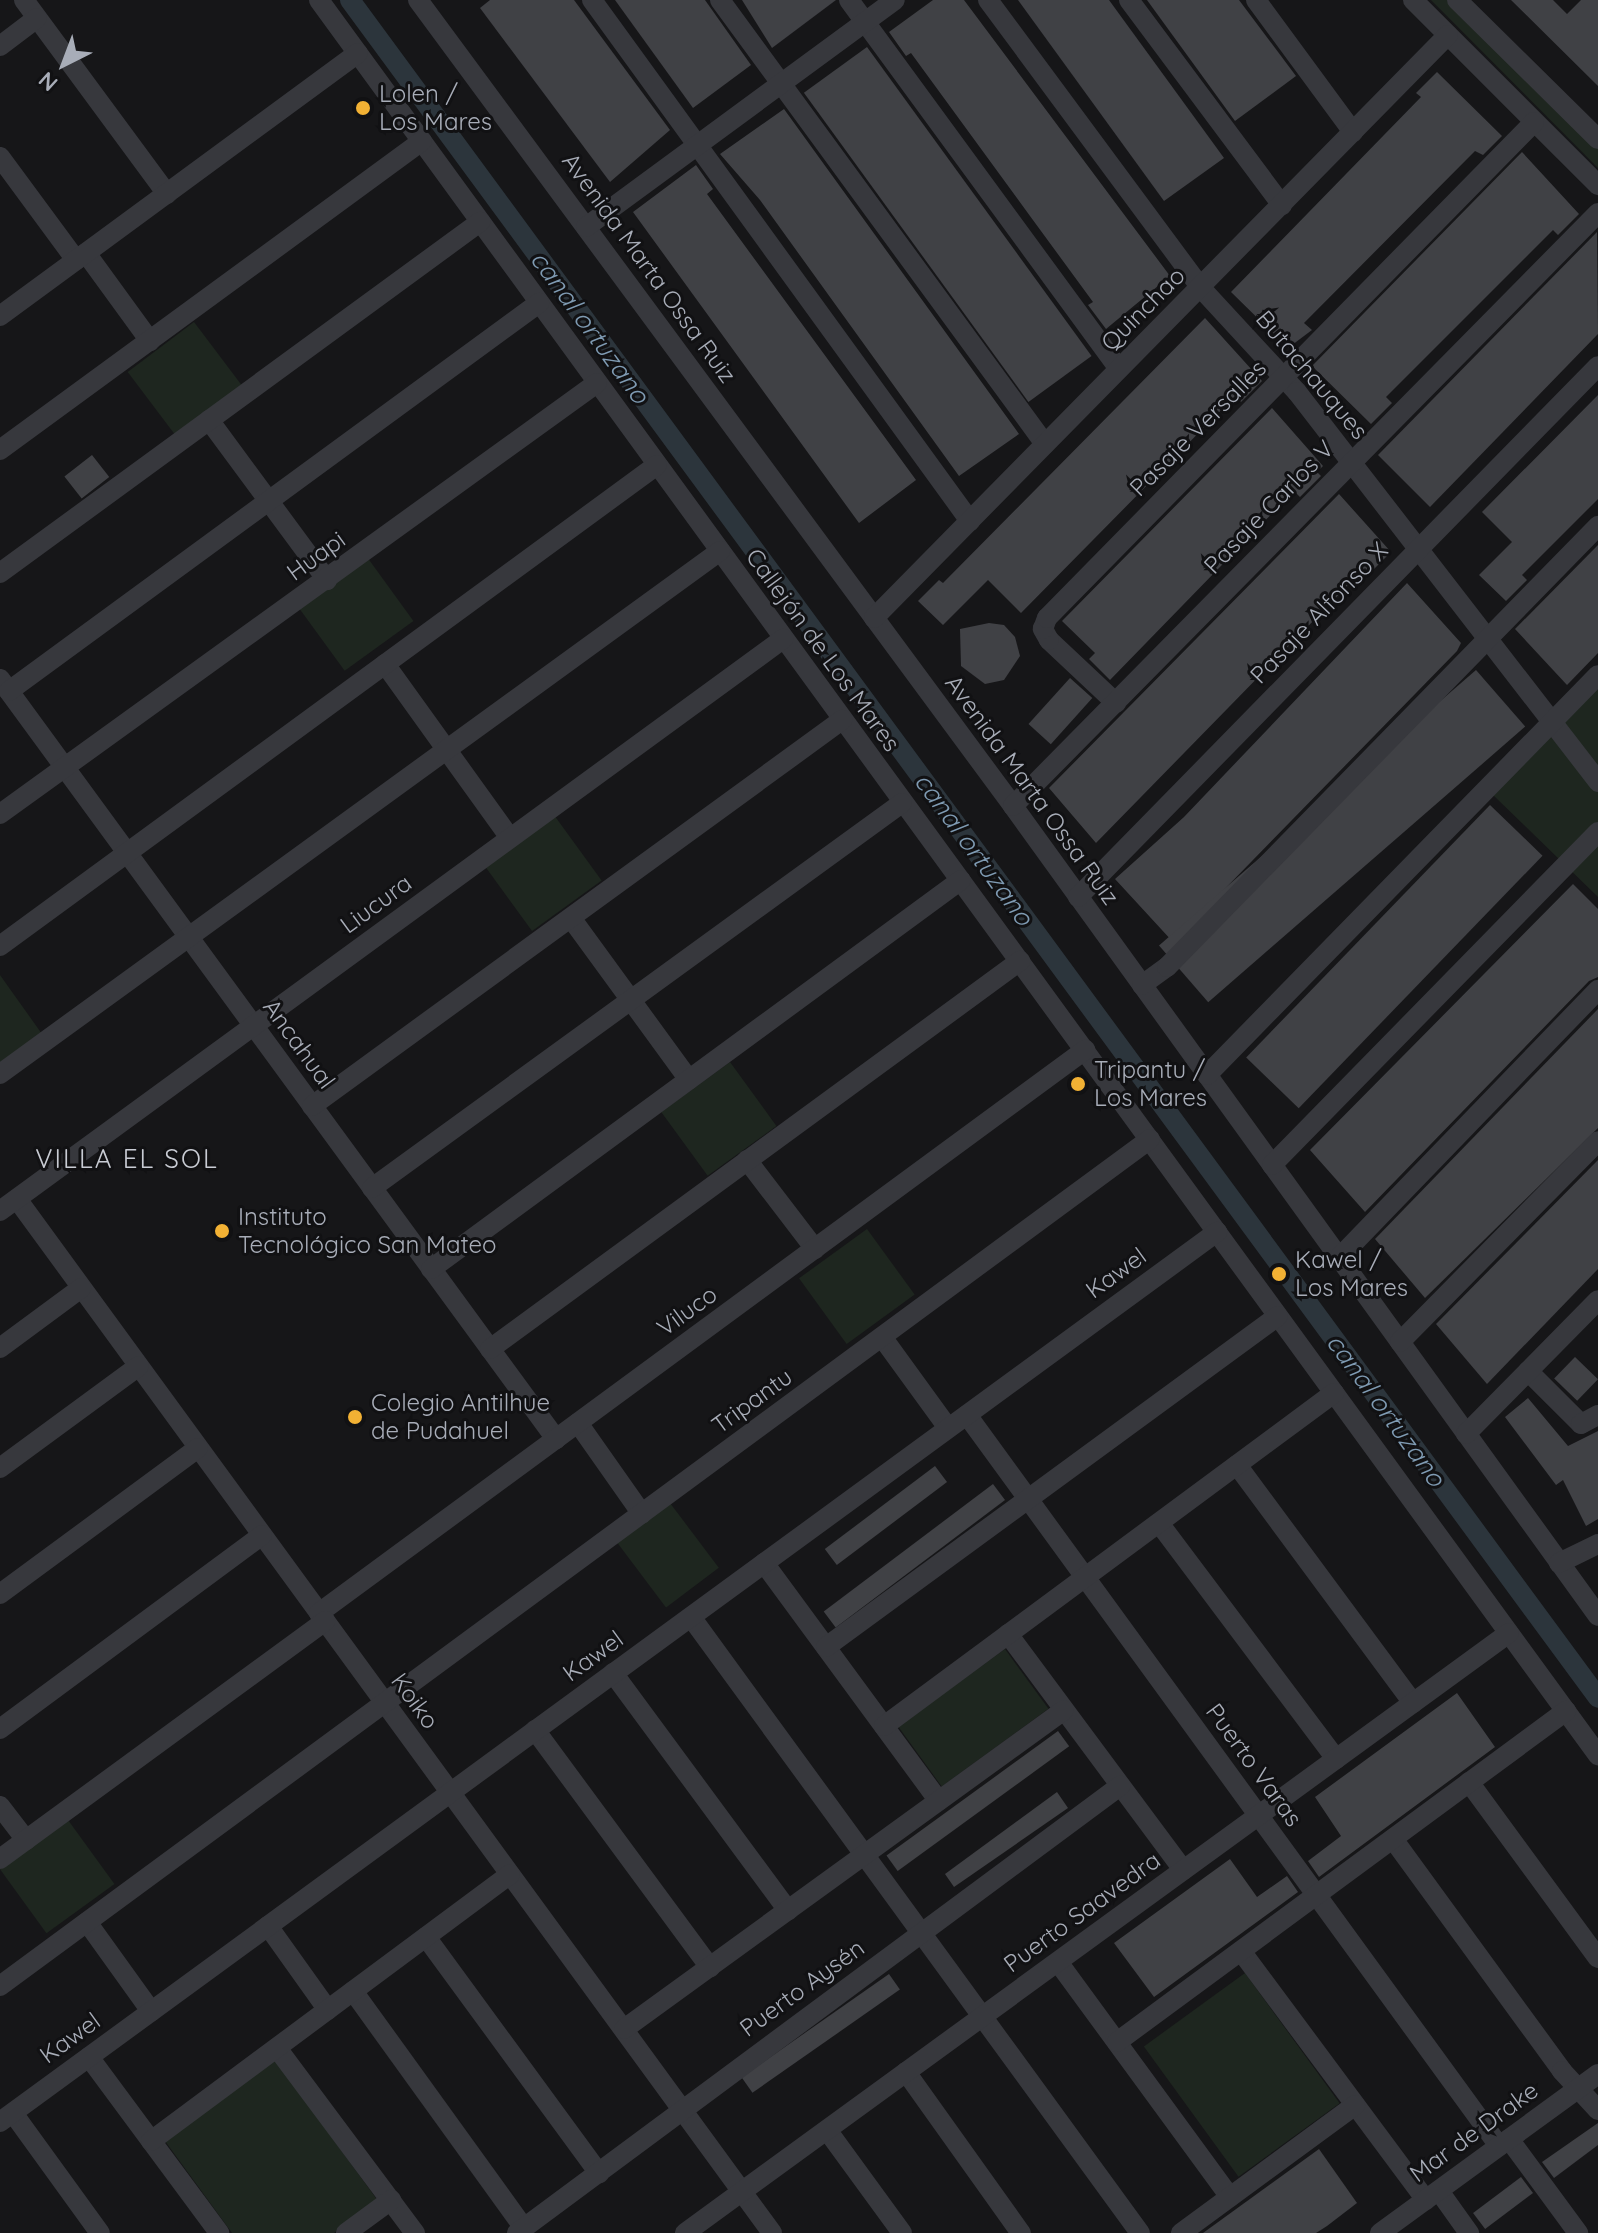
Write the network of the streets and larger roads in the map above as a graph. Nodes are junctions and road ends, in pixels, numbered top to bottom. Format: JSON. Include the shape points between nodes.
{"nodes":[{"id":1,"x":24,"y":0,"type":"edge"},
{"id":2,"x":319,"y":0,"type":"edge"},
{"id":3,"x":592,"y":0,"type":"edge"},
{"id":4,"x":720,"y":0,"type":"edge"},
{"id":5,"x":849,"y":0,"type":"edge"},
{"id":6,"x":895,"y":0,"type":"edge"},
{"id":7,"x":988,"y":0,"type":"edge"},
{"id":8,"x":1129,"y":0,"type":"edge"},
{"id":9,"x":1256,"y":0,"type":"edge"},
{"id":10,"x":1413,"y":0,"type":"edge"},
{"id":11,"x":1457,"y":0,"type":"edge"},
{"id":12,"x":429,"y":5,"type":"edge"},
{"id":13,"x":37,"y":18,"type":"junction"},
{"id":14,"x":865,"y":22,"type":"junction"},
{"id":15,"x":1448,"y":35,"type":"junction"},
{"id":16,"x":0,"y":46,"type":"edge"},
{"id":17,"x":358,"y":53,"type":"junction"},
{"id":18,"x":781,"y":83,"type":"junction"},
{"id":19,"x":1534,"y":122,"type":"junction"},
{"id":20,"x":1353,"y":132,"type":"junction"},
{"id":21,"x":1598,"y":139,"type":"edge"},
{"id":22,"x":422,"y":141,"type":"junction"},
{"id":23,"x":697,"y":145,"type":"junction"},
{"id":24,"x":4,"y":170,"type":"edge"},
{"id":25,"x":1598,"y":185,"type":"edge"},
{"id":26,"x":167,"y":194,"type":"junction"},
{"id":27,"x":1282,"y":205,"type":"junction"},
{"id":28,"x":1598,"y":213,"type":"edge"},
{"id":29,"x":480,"y":222,"type":"junction"},
{"id":30,"x":586,"y":227,"type":"junction"},
{"id":31,"x":81,"y":256,"type":"junction"},
{"id":32,"x":1200,"y":287,"type":"junction"},
{"id":33,"x":539,"y":303,"type":"junction"},
{"id":34,"x":0,"y":316,"type":"edge"},
{"id":35,"x":150,"y":341,"type":"junction"},
{"id":36,"x":1598,"y":366,"type":"edge"},
{"id":37,"x":1119,"y":369,"type":"junction"},
{"id":38,"x":1285,"y":377,"type":"junction"},
{"id":39,"x":597,"y":383,"type":"junction"},
{"id":40,"x":209,"y":420,"type":"junction"},
{"id":41,"x":1045,"y":444,"type":"junction"},
{"id":42,"x":0,"y":450,"type":"edge"},
{"id":43,"x":1350,"y":460,"type":"junction"},
{"id":44,"x":657,"y":465,"type":"junction"},
{"id":45,"x":268,"y":501,"type":"junction"},
{"id":46,"x":970,"y":521,"type":"junction"},
{"id":47,"x":1598,"y":526,"type":"edge"},
{"id":48,"x":1418,"y":549,"type":"junction"},
{"id":49,"x":720,"y":551,"type":"junction"},
{"id":50,"x":0,"y":573,"type":"edge"},
{"id":51,"x":327,"y":580,"type":"junction"},
{"id":52,"x":874,"y":618,"type":"junction"},
{"id":53,"x":783,"y":639,"type":"junction"},
{"id":54,"x":1488,"y":639,"type":"junction"},
{"id":55,"x":385,"y":664,"type":"junction"},
{"id":56,"x":1598,"y":675,"type":"edge"},
{"id":57,"x":3,"y":684,"type":"edge"},
{"id":58,"x":1116,"y":703,"type":"junction"},
{"id":59,"x":842,"y":720,"type":"junction"},
{"id":60,"x":1552,"y":722,"type":"junction"},
{"id":61,"x":447,"y":751,"type":"junction"},
{"id":62,"x":64,"y":767,"type":"junction"},
{"id":63,"x":1598,"y":782,"type":"edge"},
{"id":64,"x":902,"y":803,"type":"junction"},
{"id":65,"x":1013,"y":806,"type":"junction"},
{"id":66,"x":0,"y":814,"type":"edge"},
{"id":67,"x":1598,"y":832,"type":"edge"},
{"id":68,"x":510,"y":838,"type":"junction"},
{"id":69,"x":127,"y":853,"type":"junction"},
{"id":70,"x":961,"y":880,"type":"junction"},
{"id":71,"x":1078,"y":897,"type":"junction"},
{"id":72,"x":571,"y":918,"type":"junction"},
{"id":73,"x":190,"y":939,"type":"junction"},
{"id":74,"x":0,"y":946,"type":"edge"},
{"id":75,"x":1020,"y":961,"type":"junction"},
{"id":76,"x":1142,"y":985,"type":"junction"},
{"id":77,"x":1598,"y":990,"type":"edge"},
{"id":78,"x":630,"y":999,"type":"junction"},
{"id":79,"x":254,"y":1026,"type":"junction"},
{"id":80,"x":1085,"y":1050,"type":"junction"},
{"id":81,"x":0,"y":1074,"type":"edge"},
{"id":82,"x":1207,"y":1075,"type":"junction"},
{"id":83,"x":689,"y":1080,"type":"junction"},
{"id":84,"x":312,"y":1106,"type":"junction"},
{"id":85,"x":1150,"y":1139,"type":"junction"},
{"id":86,"x":1598,"y":1141,"type":"edge"},
{"id":87,"x":747,"y":1160,"type":"junction"},
{"id":88,"x":1272,"y":1165,"type":"junction"},
{"id":89,"x":372,"y":1188,"type":"junction"},
{"id":90,"x":8,"y":1205,"type":"edge"},
{"id":91,"x":1217,"y":1232,"type":"junction"},
{"id":92,"x":815,"y":1249,"type":"junction"},
{"id":93,"x":1339,"y":1258,"type":"junction"},
{"id":94,"x":431,"y":1269,"type":"junction"},
{"id":95,"x":81,"y":1288,"type":"junction"},
{"id":96,"x":1598,"y":1300,"type":"edge"},
{"id":97,"x":1278,"y":1316,"type":"junction"},
{"id":98,"x":882,"y":1337,"type":"junction"},
{"id":99,"x":1400,"y":1342,"type":"junction"},
{"id":100,"x":0,"y":1348,"type":"edge"},
{"id":101,"x":490,"y":1349,"type":"junction"},
{"id":102,"x":139,"y":1366,"type":"junction"},
{"id":103,"x":1528,"y":1371,"type":"junction"},
{"id":104,"x":1334,"y":1393,"type":"junction"},
{"id":105,"x":967,"y":1415,"type":"junction"},
{"id":106,"x":1598,"y":1415,"type":"edge"},
{"id":107,"x":578,"y":1423,"type":"junction"},
{"id":108,"x":948,"y":1428,"type":"junction"},
{"id":109,"x":1466,"y":1434,"type":"junction"},
{"id":110,"x":556,"y":1439,"type":"junction"},
{"id":111,"x":198,"y":1448,"type":"junction"},
{"id":112,"x":1237,"y":1465,"type":"junction"},
{"id":113,"x":0,"y":1468,"type":"edge"},
{"id":114,"x":1028,"y":1499,"type":"junction"},
{"id":115,"x":642,"y":1514,"type":"junction"},
{"id":116,"x":1159,"y":1523,"type":"junction"},
{"id":117,"x":262,"y":1535,"type":"junction"},
{"id":118,"x":1598,"y":1544,"type":"edge"},
{"id":119,"x":764,"y":1563,"type":"junction"},
{"id":120,"x":1559,"y":1563,"type":"junction"},
{"id":121,"x":1085,"y":1577,"type":"junction"},
{"id":122,"x":0,"y":1594,"type":"edge"},
{"id":123,"x":1598,"y":1616,"type":"edge"},
{"id":124,"x":322,"y":1617,"type":"junction"},
{"id":125,"x":691,"y":1617,"type":"junction"},
{"id":126,"x":1509,"y":1633,"type":"junction"},
{"id":127,"x":1008,"y":1634,"type":"junction"},
{"id":128,"x":826,"y":1647,"type":"junction"},
{"id":129,"x":613,"y":1673,"type":"junction"},
{"id":130,"x":1413,"y":1703,"type":"junction"},
{"id":131,"x":385,"y":1704,"type":"junction"},
{"id":132,"x":1064,"y":1710,"type":"junction"},
{"id":133,"x":1566,"y":1711,"type":"junction"},
{"id":134,"x":884,"y":1726,"type":"junction"},
{"id":135,"x":0,"y":1729,"type":"edge"},
{"id":136,"x":535,"y":1730,"type":"junction"},
{"id":137,"x":1598,"y":1755,"type":"edge"},
{"id":138,"x":1336,"y":1759,"type":"junction"},
{"id":139,"x":1469,"y":1782,"type":"junction"},
{"id":140,"x":1120,"y":1786,"type":"junction"},
{"id":141,"x":450,"y":1792,"type":"junction"},
{"id":142,"x":939,"y":1801,"type":"junction"},
{"id":143,"x":0,"y":1806,"type":"edge"},
{"id":144,"x":1259,"y":1815,"type":"junction"},
{"id":145,"x":1393,"y":1839,"type":"junction"},
{"id":146,"x":26,"y":1840,"type":"junction"},
{"id":147,"x":864,"y":1855,"type":"junction"},
{"id":148,"x":0,"y":1859,"type":"edge"},
{"id":149,"x":1183,"y":1870,"type":"junction"},
{"id":150,"x":510,"y":1874,"type":"junction"},
{"id":151,"x":1316,"y":1895,"type":"junction"},
{"id":152,"x":788,"y":1910,"type":"junction"},
{"id":153,"x":87,"y":1922,"type":"junction"},
{"id":154,"x":268,"y":1926,"type":"junction"},
{"id":155,"x":921,"y":1933,"type":"junction"},
{"id":156,"x":426,"y":1937,"type":"junction"},
{"id":157,"x":1241,"y":1951,"type":"junction"},
{"id":158,"x":1598,"y":1958,"type":"edge"},
{"id":159,"x":1058,"y":1962,"type":"junction"},
{"id":160,"x":710,"y":1967,"type":"junction"},
{"id":161,"x":0,"y":1986,"type":"edge"},
{"id":162,"x":353,"y":1991,"type":"junction"},
{"id":163,"x":328,"y":2010,"type":"junction"},
{"id":164,"x":151,"y":2011,"type":"junction"},
{"id":165,"x":982,"y":2017,"type":"junction"},
{"id":166,"x":624,"y":2029,"type":"junction"},
{"id":167,"x":1117,"y":2042,"type":"junction"},
{"id":168,"x":277,"y":2048,"type":"junction"},
{"id":169,"x":89,"y":2057,"type":"junction"},
{"id":170,"x":906,"y":2072,"type":"junction"},
{"id":171,"x":1598,"y":2074,"type":"edge"},
{"id":172,"x":1579,"y":2088,"type":"junction"},
{"id":173,"x":1355,"y":2105,"type":"junction"},
{"id":174,"x":1598,"y":2110,"type":"edge"},
{"id":175,"x":684,"y":2111,"type":"junction"},
{"id":176,"x":6,"y":2117,"type":"edge"},
{"id":177,"x":827,"y":2130,"type":"junction"},
{"id":178,"x":151,"y":2141,"type":"junction"},
{"id":179,"x":1504,"y":2142,"type":"junction"},
{"id":180,"x":599,"y":2173,"type":"junction"},
{"id":181,"x":742,"y":2192,"type":"junction"},
{"id":182,"x":1432,"y":2195,"type":"junction"},
{"id":183,"x":1230,"y":2197,"type":"junction"},
{"id":184,"x":391,"y":2200,"type":"junction"},
{"id":185,"x":520,"y":2230,"type":"edge"},
{"id":186,"x":100,"y":2233,"type":"edge"},
{"id":187,"x":219,"y":2233,"type":"edge"},
{"id":188,"x":346,"y":2233,"type":"edge"},
{"id":189,"x":415,"y":2233,"type":"edge"},
{"id":190,"x":685,"y":2233,"type":"edge"},
{"id":191,"x":772,"y":2233,"type":"edge"},
{"id":192,"x":902,"y":2233,"type":"edge"},
{"id":193,"x":1021,"y":2233,"type":"edge"},
{"id":194,"x":1140,"y":2233,"type":"edge"},
{"id":195,"x":1181,"y":2233,"type":"edge"},
{"id":196,"x":1380,"y":2233,"type":"edge"},
{"id":197,"x":1469,"y":2233,"type":"edge"},
{"id":198,"x":1578,"y":2233,"type":"edge"}],
"edges":[{"from":1,"to":13,"type":"street"},
{"from":2,"to":17,"type":"street","name":"Callejón de Los Mares"},
{"from":3,"to":23,"type":"street"},
{"from":4,"to":18,"type":"street"},
{"from":5,"to":14,"type":"street"},
{"from":6,"to":14,"type":"street"},
{"from":7,"to":32,"type":"street","name":"Butachauques"},
{"from":8,"to":27,"type":"street"},
{"from":9,"to":20,"type":"street"},
{"from":10,"to":15,"type":"street"},
{"from":11,"to":21,"type":"street"},
{"from":12,"to":30,"type":"street","name":"Avenida Marta Ossa Ruiz"},
{"from":13,"to":16,"type":"street"},
{"from":13,"to":26,"type":"street"},
{"from":14,"to":18,"type":"street"},
{"from":14,"to":37,"type":"street"},
{"from":15,"to":19,"type":"street"},
{"from":15,"to":20,"type":"street","name":"Quinchao"},
{"from":17,"to":22,"type":"street","name":"Callejón de Los Mares"},
{"from":17,"to":26,"type":"street"},
{"from":18,"to":23,"type":"street"},
{"from":18,"to":41,"type":"street"},
{"from":19,"to":25,"type":"street"},
{"from":19,"to":38,"type":"street","name":"Pasaje Versalles"},
{"from":20,"to":27,"type":"street","name":"Quinchao"},
{"from":22,"to":29,"type":"street","name":"Callejón de Los Mares"},
{"from":22,"to":35,"type":"street"},
{"from":23,"to":30,"type":"street"},
{"from":23,"to":46,"type":"street"},
{"from":24,"to":31,"type":"street"},
{"from":26,"to":31,"type":"street"},
{"from":27,"to":32,"type":"street","name":"Quinchao"},
{"from":28,"to":43,"type":"street","name":"Pasaje Carlos V"},
{"from":29,"to":33,"type":"street","name":"Callejón de Los Mares"},
{"from":29,"to":40,"type":"street"},
{"from":30,"to":52,"type":"street","name":"Avenida Marta Ossa Ruiz"},
{"from":31,"to":34,"type":"street"},
{"from":31,"to":35,"type":"street"},
{"from":32,"to":37,"type":"street","name":"Quinchao"},
{"from":32,"to":38,"type":"street","name":"Butachauques"},
{"from":33,"to":39,"type":"street","name":"Callejón de Los Mares"},
{"from":33,"to":45,"type":"street"},
{"from":35,"to":42,"type":"street"},
{"from":36,"to":48,"type":"street","name":"Pasaje Alfonso X"},
{"from":37,"to":41,"type":"street","name":"Quinchao"},
{"from":38,"to":43,"type":"street","name":"Butachauques"},
{"from":38,"to":58,"type":"street","name":"Pasaje Versalles","via":[[1044,624],[1049,640]]},
{"from":39,"to":44,"type":"street","name":"Callejón de Los Mares"},
{"from":39,"to":51,"type":"street","name":"Huapi"},
{"from":40,"to":45,"type":"street"},
{"from":40,"to":50,"type":"street"},
{"from":41,"to":46,"type":"street","name":"Quinchao"},
{"from":43,"to":48,"type":"street","name":"Butachauques"},
{"from":43,"to":58,"type":"street","name":"Pasaje Carlos V"},
{"from":44,"to":49,"type":"street","name":"Callejón de Los Mares"},
{"from":44,"to":55,"type":"street"},
{"from":45,"to":51,"type":"street"},
{"from":45,"to":57,"type":"street"},
{"from":46,"to":52,"type":"street","name":"Quinchao"},
{"from":47,"to":54,"type":"street"},
{"from":48,"to":54,"type":"street","name":"Butachauques"},
{"from":48,"to":71,"type":"street","name":"Pasaje Alfonso X"},
{"from":49,"to":53,"type":"street","name":"Callejón de Los Mares"},
{"from":49,"to":61,"type":"street"},
{"from":51,"to":62,"type":"street","name":"Huapi","via":[[83,759]]},
{"from":52,"to":65,"type":"street","name":"Avenida Marta Ossa Ruiz"},
{"from":53,"to":59,"type":"street","name":"Callejón de Los Mares"},
{"from":53,"to":68,"type":"street","name":"Liucura"},
{"from":54,"to":60,"type":"street","name":"Butachauques"},
{"from":54,"to":76,"type":"street","via":[[1175,958]]},
{"from":55,"to":61,"type":"street"},
{"from":55,"to":69,"type":"street"},
{"from":56,"to":60,"type":"street"},
{"from":57,"to":62,"type":"street","name":"Ancahual"},
{"from":58,"to":65,"type":"street","name":"Pasaje Carlos V"},
{"from":59,"to":64,"type":"street","name":"Callejón de Los Mares"},
{"from":59,"to":72,"type":"street"},
{"from":60,"to":63,"type":"street","name":"Butachauques"},
{"from":60,"to":82,"type":"street"},
{"from":61,"to":68,"type":"street"},
{"from":61,"to":73,"type":"street"},
{"from":62,"to":66,"type":"street","name":"Huapi"},
{"from":62,"to":69,"type":"street","name":"Ancahual"},
{"from":64,"to":70,"type":"street","name":"Callejón de Los Mares"},
{"from":64,"to":78,"type":"street"},
{"from":65,"to":71,"type":"street","name":"Avenida Marta Ossa Ruiz"},
{"from":67,"to":88,"type":"street"},
{"from":68,"to":79,"type":"street","name":"Liucura"},
{"from":69,"to":73,"type":"street","name":"Ancahual"},
{"from":69,"to":74,"type":"street"},
{"from":70,"to":75,"type":"street","name":"Callejón de Los Mares"},
{"from":70,"to":83,"type":"street"},
{"from":71,"to":76,"type":"street","name":"Avenida Marta Ossa Ruiz"},
{"from":72,"to":78,"type":"street"},
{"from":72,"to":84,"type":"street"},
{"from":73,"to":79,"type":"street","name":"Ancahual"},
{"from":73,"to":81,"type":"street"},
{"from":75,"to":80,"type":"street","name":"Callejón de Los Mares"},
{"from":75,"to":87,"type":"street"},
{"from":76,"to":82,"type":"street","name":"Avenida Marta Ossa Ruiz"},
{"from":77,"to":93,"type":"street"},
{"from":78,"to":83,"type":"street"},
{"from":78,"to":89,"type":"street"},
{"from":79,"to":84,"type":"street","name":"Ancahual"},
{"from":79,"to":90,"type":"street","name":"Liucura"},
{"from":80,"to":85,"type":"street","name":"Callejón de Los Mares"},
{"from":80,"to":92,"type":"street","name":"Viluco"},
{"from":82,"to":88,"type":"street","name":"Avenida Marta Ossa Ruiz"},
{"from":83,"to":94,"type":"street"},
{"from":84,"to":89,"type":"street","name":"Ancahual"},
{"from":85,"to":91,"type":"street","name":"Callejón de Los Mares"},
{"from":85,"to":98,"type":"street","name":"Tripantu"},
{"from":86,"to":99,"type":"street"},
{"from":87,"to":92,"type":"street"},
{"from":87,"to":101,"type":"street"},
{"from":88,"to":93,"type":"street","name":"Avenida Marta Ossa Ruiz"},
{"from":89,"to":94,"type":"street","name":"Ancahual"},
{"from":90,"to":95,"type":"street","name":"Koiko"},
{"from":91,"to":97,"type":"street","name":"Callejón de Los Mares"},
{"from":91,"to":105,"type":"street","name":"Kawel"},
{"from":92,"to":107,"type":"street","name":"Viluco"},
{"from":93,"to":99,"type":"street","name":"Avenida Marta Ossa Ruiz"},
{"from":94,"to":101,"type":"street","name":"Ancahual"},
{"from":95,"to":100,"type":"street"},
{"from":95,"to":102,"type":"street","name":"Koiko"},
{"from":96,"to":103,"type":"street"},
{"from":97,"to":104,"type":"street","name":"Callejón de Los Mares"},
{"from":97,"to":114,"type":"street"},
{"from":98,"to":108,"type":"street"},
{"from":98,"to":115,"type":"street","name":"Tripantu"},
{"from":99,"to":109,"type":"street","name":"Avenida Marta Ossa Ruiz"},
{"from":101,"to":110,"type":"street","name":"Ancahual"},
{"from":102,"to":111,"type":"street","name":"Koiko"},
{"from":102,"to":113,"type":"street"},
{"from":103,"to":106,"type":"street","via":[[1581,1424]]},
{"from":103,"to":109,"type":"street"},
{"from":104,"to":112,"type":"street"},
{"from":104,"to":126,"type":"street","name":"Callejón de Los Mares"},
{"from":105,"to":108,"type":"street","name":"Kawel"},
{"from":105,"to":114,"type":"street","name":"Puerto Varas"},
{"from":107,"to":110,"type":"street","name":"Viluco"},
{"from":107,"to":115,"type":"street"},
{"from":108,"to":119,"type":"street","name":"Kawel"},
{"from":109,"to":120,"type":"street","name":"Avenida Marta Ossa Ruiz"},
{"from":110,"to":124,"type":"street","name":"Viluco"},
{"from":111,"to":117,"type":"street","name":"Koiko"},
{"from":111,"to":122,"type":"street"},
{"from":112,"to":116,"type":"street"},
{"from":112,"to":130,"type":"street"},
{"from":114,"to":121,"type":"street","name":"Puerto Varas"},
{"from":114,"to":128,"type":"street"},
{"from":115,"to":131,"type":"street","name":"Tripantu"},
{"from":116,"to":121,"type":"street"},
{"from":116,"to":138,"type":"street"},
{"from":117,"to":124,"type":"street","name":"Koiko"},
{"from":117,"to":135,"type":"street"},
{"from":118,"to":120,"type":"street"},
{"from":119,"to":125,"type":"street","name":"Kawel"},
{"from":119,"to":128,"type":"street"},
{"from":120,"to":123,"type":"street","name":"Avenida Marta Ossa Ruiz"},
{"from":121,"to":127,"type":"street"},
{"from":121,"to":144,"type":"street","name":"Puerto Varas"},
{"from":124,"to":131,"type":"street","name":"Koiko"},
{"from":124,"to":146,"type":"street","name":"Viluco"},
{"from":125,"to":129,"type":"street","name":"Kawel"},
{"from":125,"to":147,"type":"street"},
{"from":126,"to":130,"type":"street","name":"Puerto Saavedra"},
{"from":126,"to":133,"type":"street","name":"Callejón de Los Mares"},
{"from":127,"to":132,"type":"street"},
{"from":127,"to":134,"type":"street"},
{"from":128,"to":134,"type":"street"},
{"from":129,"to":136,"type":"street","name":"Kawel"},
{"from":129,"to":152,"type":"street"},
{"from":130,"to":138,"type":"street","name":"Puerto Saavedra"},
{"from":131,"to":141,"type":"street","name":"Koiko"},
{"from":131,"to":153,"type":"street","name":"Tripantu"},
{"from":132,"to":140,"type":"street"},
{"from":132,"to":142,"type":"street"},
{"from":133,"to":137,"type":"street","name":"Callejón de Los Mares"},
{"from":133,"to":139,"type":"street"},
{"from":134,"to":142,"type":"street"},
{"from":136,"to":141,"type":"street","name":"Kawel"},
{"from":136,"to":160,"type":"street"},
{"from":138,"to":144,"type":"street","name":"Puerto Saavedra"},
{"from":139,"to":145,"type":"street"},
{"from":139,"to":158,"type":"street"},
{"from":140,"to":149,"type":"street"},
{"from":140,"to":155,"type":"street","name":"Puerto Aysén"},
{"from":141,"to":150,"type":"street","name":"Koiko"},
{"from":141,"to":154,"type":"street","name":"Kawel"},
{"from":142,"to":147,"type":"street"},
{"from":143,"to":146,"type":"street"},
{"from":144,"to":149,"type":"street","name":"Puerto Saavedra"},
{"from":144,"to":151,"type":"street","name":"Puerto Varas"},
{"from":145,"to":151,"type":"street"},
{"from":145,"to":172,"type":"street"},
{"from":146,"to":148,"type":"street","name":"Viluco"},
{"from":147,"to":152,"type":"street"},
{"from":147,"to":155,"type":"street"},
{"from":149,"to":159,"type":"street","name":"Puerto Saavedra"},
{"from":150,"to":156,"type":"street"},
{"from":150,"to":166,"type":"street","name":"Koiko"},
{"from":151,"to":157,"type":"street"},
{"from":151,"to":179,"type":"street","name":"Puerto Varas"},
{"from":152,"to":160,"type":"street"},
{"from":153,"to":161,"type":"street","name":"Tripantu"},
{"from":153,"to":164,"type":"street"},
{"from":154,"to":163,"type":"street"},
{"from":154,"to":164,"type":"street","name":"Kawel"},
{"from":155,"to":165,"type":"street"},
{"from":155,"to":175,"type":"street","name":"Puerto Aysén"},
{"from":156,"to":162,"type":"street"},
{"from":156,"to":180,"type":"street"},
{"from":157,"to":167,"type":"street"},
{"from":157,"to":173,"type":"street"},
{"from":159,"to":165,"type":"street","name":"Puerto Saavedra"},
{"from":159,"to":167,"type":"street"},
{"from":160,"to":166,"type":"street"},
{"from":162,"to":163,"type":"street"},
{"from":162,"to":185,"type":"street"},
{"from":163,"to":168,"type":"street"},
{"from":164,"to":169,"type":"street","name":"Kawel"},
{"from":165,"to":170,"type":"street","name":"Puerto Saavedra"},
{"from":165,"to":194,"type":"street"},
{"from":166,"to":175,"type":"street","name":"Koiko"},
{"from":167,"to":183,"type":"street"},
{"from":168,"to":178,"type":"street"},
{"from":168,"to":184,"type":"street"},
{"from":169,"to":176,"type":"street","name":"Kawel"},
{"from":169,"to":178,"type":"street"},
{"from":170,"to":177,"type":"street","name":"Puerto Saavedra"},
{"from":170,"to":193,"type":"street"},
{"from":171,"to":172,"type":"street","name":"Mar de Drake"},
{"from":172,"to":174,"type":"street"},
{"from":172,"to":179,"type":"street","name":"Mar de Drake"},
{"from":173,"to":182,"type":"street"},
{"from":173,"to":183,"type":"street"},
{"from":175,"to":180,"type":"street","name":"Puerto Aysén"},
{"from":175,"to":181,"type":"street","name":"Koiko"},
{"from":176,"to":186,"type":"street"},
{"from":177,"to":181,"type":"street","name":"Puerto Saavedra"},
{"from":177,"to":192,"type":"street"},
{"from":178,"to":187,"type":"street"},
{"from":179,"to":182,"type":"street","name":"Mar de Drake"},
{"from":179,"to":198,"type":"street","name":"Puerto Varas"},
{"from":180,"to":185,"type":"street","name":"Puerto Aysén"},
{"from":181,"to":190,"type":"street","name":"Puerto Saavedra"},
{"from":181,"to":191,"type":"street","name":"Koiko"},
{"from":182,"to":196,"type":"street","name":"Mar de Drake"},
{"from":182,"to":197,"type":"street"},
{"from":183,"to":195,"type":"street"},
{"from":184,"to":188,"type":"street"},
{"from":184,"to":189,"type":"street"}]}
